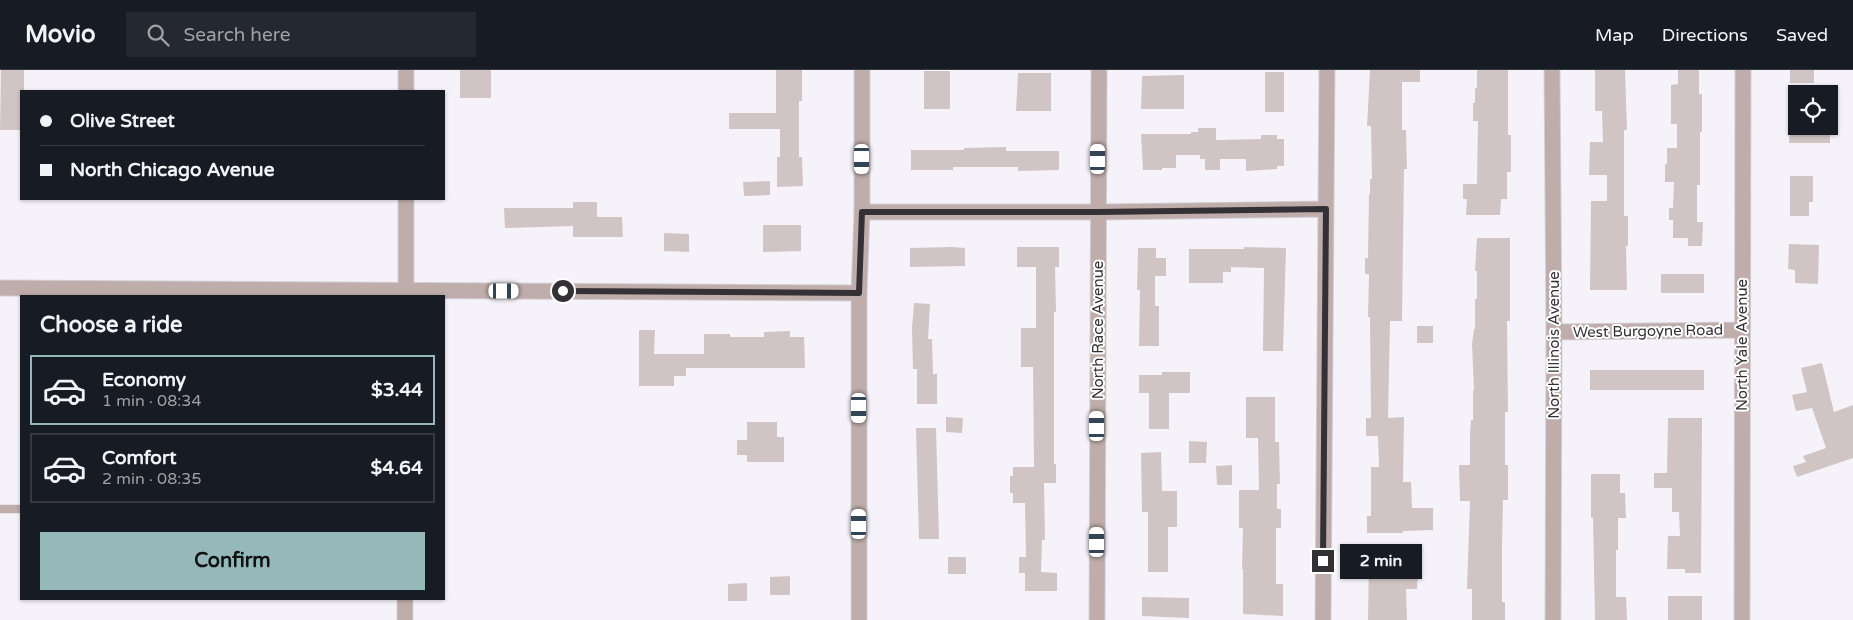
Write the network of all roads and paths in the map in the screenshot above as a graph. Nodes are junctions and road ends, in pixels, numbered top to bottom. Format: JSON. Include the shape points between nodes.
{"nodes":[{"id":1,"x":406,"y":70,"type":"edge"},
{"id":2,"x":862,"y":70,"type":"edge"},
{"id":3,"x":1099,"y":70,"type":"edge"},
{"id":4,"x":1326,"y":70,"type":"edge"},
{"id":5,"x":1552,"y":70,"type":"edge"},
{"id":6,"x":1743,"y":70,"type":"edge"},
{"id":7,"x":406,"y":90,"type":"edge"},
{"id":8,"x":406,"y":200,"type":"edge"},
{"id":9,"x":1326,"y":209,"type":"junction"},
{"id":10,"x":862,"y":212,"type":"junction"},
{"id":11,"x":1098,"y":212,"type":"junction"},
{"id":12,"x":0,"y":288,"type":"edge"},
{"id":13,"x":406,"y":293,"type":"edge"},
{"id":14,"x":859,"y":293,"type":"junction"},
{"id":15,"x":1742,"y":330,"type":"junction"},
{"id":16,"x":1554,"y":332,"type":"junction"},
{"id":17,"x":0,"y":508,"type":"edge"},
{"id":18,"x":20,"y":508,"type":"edge"},
{"id":19,"x":405,"y":600,"type":"edge"},
{"id":20,"x":405,"y":620,"type":"edge"},
{"id":21,"x":859,"y":620,"type":"edge"},
{"id":22,"x":1096,"y":620,"type":"edge"},
{"id":23,"x":1323,"y":620,"type":"edge"},
{"id":24,"x":1553,"y":620,"type":"edge"},
{"id":25,"x":1742,"y":620,"type":"edge"}],
"edges":[{"from":1,"to":7,"type":"street"},
{"from":2,"to":10,"type":"street"},
{"from":3,"to":11,"type":"street","name":"North Race Avenue"},
{"from":4,"to":9,"type":"street"},
{"from":5,"to":16,"type":"street","name":"North Illinois Avenue"},
{"from":6,"to":15,"type":"street","name":"North Yale Avenue"},
{"from":8,"to":13,"type":"street"},
{"from":9,"to":11,"type":"street"},
{"from":9,"to":23,"type":"street"},
{"from":10,"to":11,"type":"street"},
{"from":10,"to":14,"type":"street"},
{"from":11,"to":22,"type":"street","name":"North Race Avenue"},
{"from":12,"to":13,"type":"street"},
{"from":13,"to":14,"type":"street"},
{"from":14,"to":21,"type":"street"},
{"from":15,"to":16,"type":"street","name":"West Burgoyne Road"},
{"from":15,"to":25,"type":"street","name":"North Yale Avenue"},
{"from":16,"to":24,"type":"street","name":"North Illinois Avenue"},
{"from":17,"to":18,"type":"lane"},
{"from":19,"to":20,"type":"street"}]}
